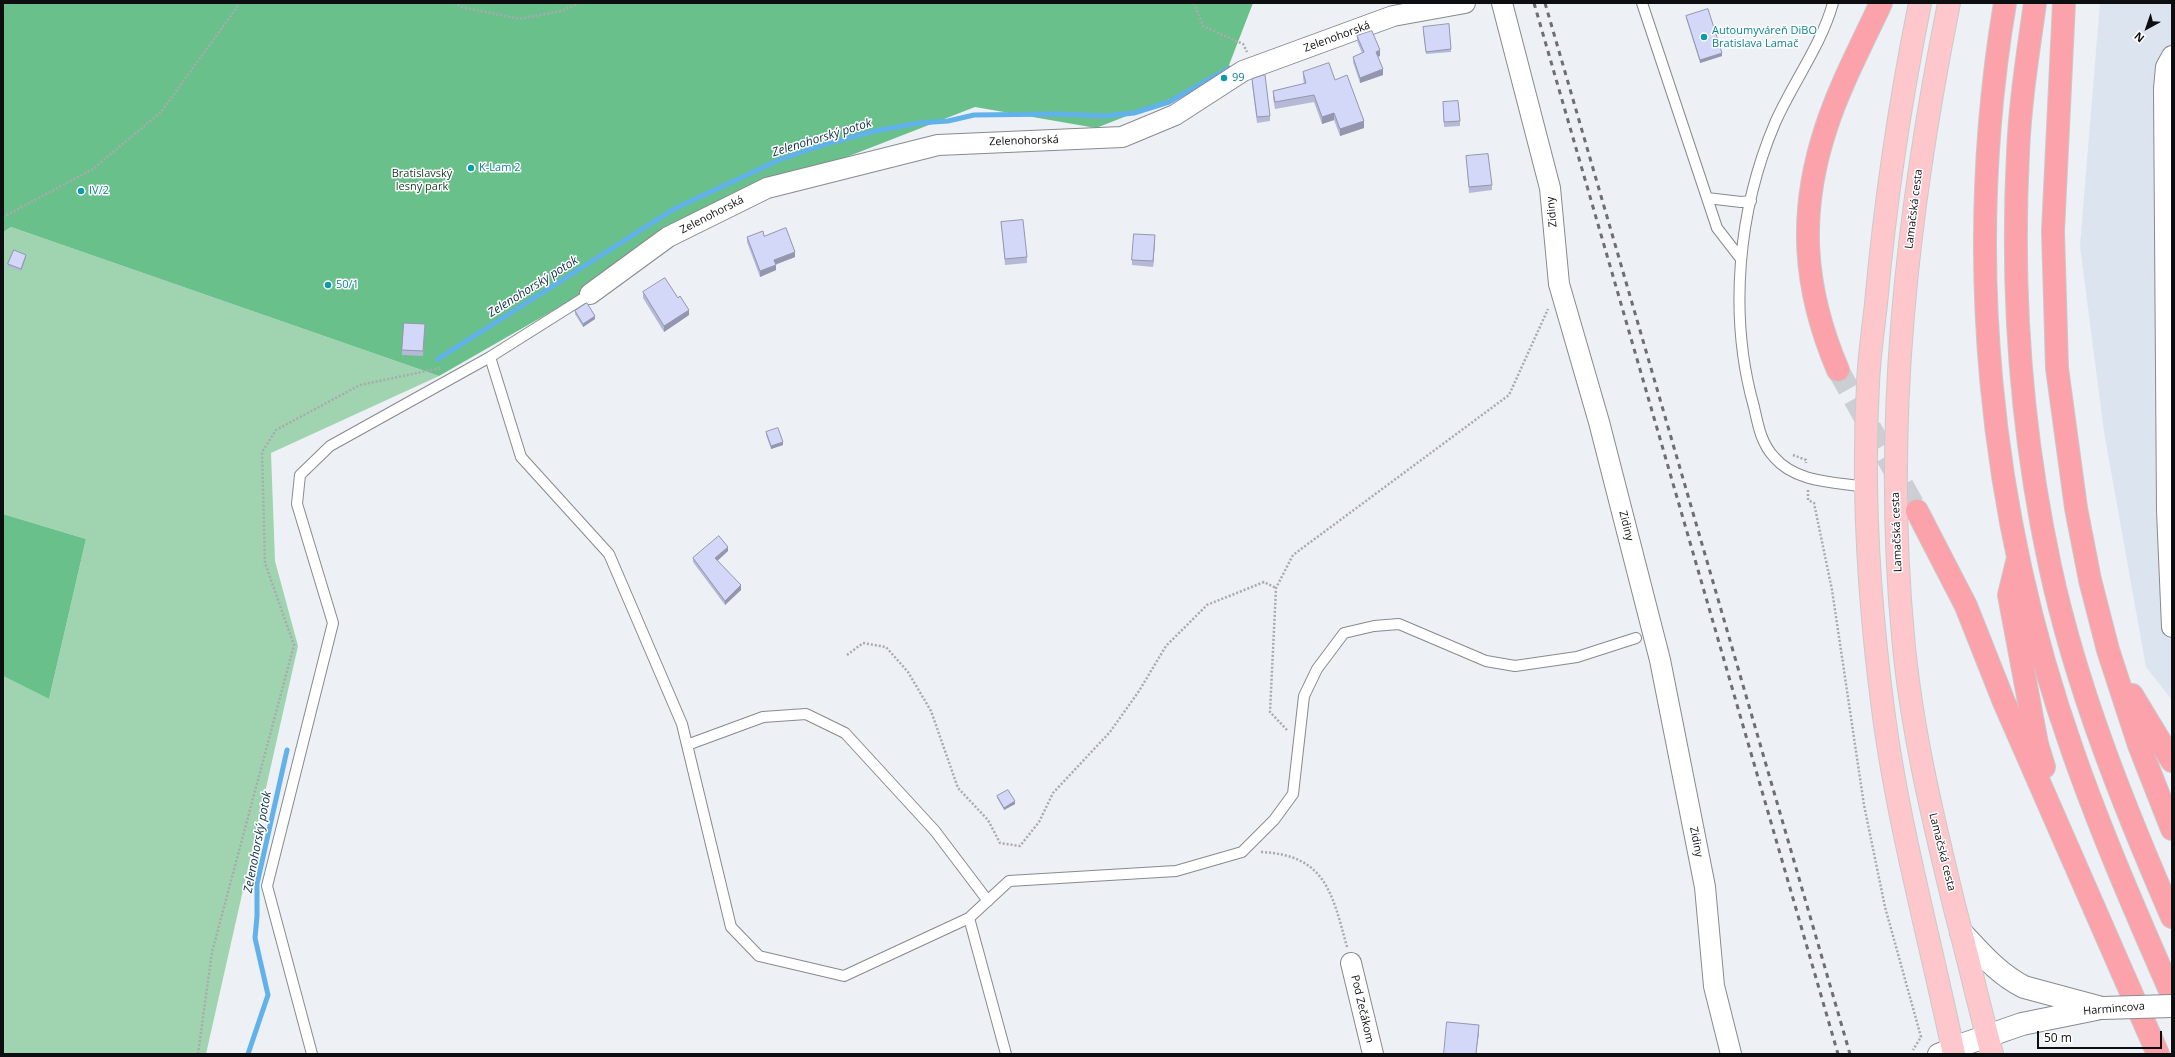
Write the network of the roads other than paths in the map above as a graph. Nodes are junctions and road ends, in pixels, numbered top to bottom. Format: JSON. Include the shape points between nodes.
{"nodes":[{"id":1,"x":1465,"y":3,"type":"edge"},
{"id":2,"x":1502,"y":3,"type":"edge"},
{"id":3,"x":1642,"y":3,"type":"edge"},
{"id":4,"x":1833,"y":3,"type":"edge"},
{"id":5,"x":1881,"y":3,"type":"edge"},
{"id":6,"x":1920,"y":3,"type":"edge"},
{"id":7,"x":1949,"y":3,"type":"edge"},
{"id":8,"x":2005,"y":3,"type":"edge"},
{"id":9,"x":2035,"y":3,"type":"edge"},
{"id":10,"x":2064,"y":3,"type":"edge"},
{"id":11,"x":2079,"y":3,"type":"edge"},
{"id":12,"x":2172,"y":56,"type":"edge"},
{"id":13,"x":2060,"y":92,"type":"junction"},
{"id":14,"x":1707,"y":198,"type":"junction"},
{"id":15,"x":1751,"y":201,"type":"junction"},
{"id":16,"x":1741,"y":259,"type":"junction"},
{"id":17,"x":590,"y":294,"type":"joint"},
{"id":18,"x":490,"y":358,"type":"junction"},
{"id":19,"x":1838,"y":370,"type":"tunnel mouth"},
{"id":20,"x":1866,"y":487,"type":"junction"},
{"id":21,"x":1917,"y":511,"type":"tunnel mouth"},
{"id":22,"x":2017,"y":559,"type":"junction"},
{"id":23,"x":2172,"y":627,"type":"edge"},
{"id":24,"x":1636,"y":638,"type":"dead end"},
{"id":25,"x":2108,"y":650,"type":"junction"},
{"id":26,"x":687,"y":745,"type":"junction"},
{"id":27,"x":2172,"y":761,"type":"edge"},
{"id":28,"x":2172,"y":829,"type":"edge"},
{"id":29,"x":2068,"y":849,"type":"junction"},
{"id":30,"x":988,"y":901,"type":"junction"},
{"id":31,"x":969,"y":918,"type":"junction"},
{"id":32,"x":2172,"y":918,"type":"edge"},
{"id":33,"x":1961,"y":932,"type":"junction"},
{"id":34,"x":1351,"y":963,"type":"road end"},
{"id":35,"x":2172,"y":995,"type":"edge"},
{"id":36,"x":2172,"y":1006,"type":"edge"},
{"id":37,"x":2102,"y":1008,"type":"junction"},
{"id":38,"x":1990,"y":1045,"type":"edge"},
{"id":39,"x":1948,"y":1052,"type":"edge"},
{"id":40,"x":312,"y":1054,"type":"edge"},
{"id":41,"x":1006,"y":1054,"type":"edge"},
{"id":42,"x":1372,"y":1054,"type":"edge"},
{"id":43,"x":1731,"y":1054,"type":"edge"},
{"id":44,"x":2158,"y":1054,"type":"edge"}],
"edges":[{"from":1,"to":17,"type":"street","name":"Zelenohorská","via":[[1393,16],[1243,71],[1175,115],[1122,137],[938,145],[767,188],[668,238]]},
{"from":2,"to":43,"type":"street","name":"Zidiny","via":[[1550,188],[1558,284],[1599,422],[1660,660],[1705,887],[1714,986]]},
{"from":3,"to":14,"type":"lane"},
{"from":4,"to":15,"type":"lane","via":[[1827,24],[1776,122],[1762,158]]},
{"from":5,"to":19,"type":"highway","via":[[1826,127],[1809,202],[1808,250],[1813,295],[1822,330]]},
{"from":6,"to":20,"type":"main road","via":[[1882,237],[1868,384]]},
{"from":7,"to":33,"type":"main road","name":"Lamačská cesta","via":[[1916,195],[1899,347],[1896,408],[1896,544],[1903,638],[1921,760]]},
{"from":8,"to":22,"type":"highway","via":[[1997,48],[1987,151],[1984,249],[1993,402]]},
{"from":9,"to":32,"type":"highway","via":[[2018,151],[2016,251],[2021,369],[2031,458],[2050,567],[2080,675],[2141,847]]},
{"from":10,"to":13,"type":"highway"},
{"from":11,"to":13,"type":"highway"},
{"from":12,"to":23,"type":"street","via":[[2166,67],[2164,89],[2167,502]]},
{"from":13,"to":25,"type":"highway","via":[[2053,231],[2058,368],[2076,508],[2090,580]]},
{"from":14,"to":15,"type":"lane"},
{"from":14,"to":16,"type":"lane","via":[[1717,228]]},
{"from":15,"to":16,"type":"lane"},
{"from":16,"to":20,"type":"lane","via":[[1739,303],[1742,343],[1751,396],[1763,441],[1774,457],[1792,473]]},
{"from":17,"to":18,"type":"lane"},
{"from":18,"to":26,"type":"lane","via":[[521,457],[609,554],[682,724]]},
{"from":18,"to":40,"type":"lane","via":[[330,446],[300,475],[297,504],[333,623],[267,886]]},
{"from":20,"to":39,"type":"main road","via":[[1871,604],[1883,712]]},
{"from":21,"to":29,"type":"highway","via":[[1966,606],[2004,702]]},
{"from":22,"to":29,"type":"highway","via":[[2009,595],[2038,744]]},
{"from":22,"to":35,"type":"highway","via":[[2036,633],[2073,752],[2113,858]]},
{"from":24,"to":30,"type":"lane","via":[[1578,657],[1515,666],[1486,661],[1400,624],[1374,626],[1344,633],[1317,669],[1304,696],[1293,794],[1274,820],[1242,852],[1176,871],[1009,881]]},
{"from":25,"to":27,"type":"highway","via":[[2140,710]]},
{"from":25,"to":28,"type":"highway","via":[[2139,745]]},
{"from":26,"to":30,"type":"lane","via":[[763,717],[806,714],[845,733],[935,831]]},
{"from":26,"to":31,"type":"lane","via":[[731,926],[759,956],[844,976]]},
{"from":29,"to":44,"type":"highway"},
{"from":30,"to":31,"type":"lane"},
{"from":31,"to":41,"type":"lane"},
{"from":33,"to":37,"type":"street","via":[[1999,971],[2024,987]]},
{"from":33,"to":38,"type":"main road","name":"Lamačská cesta"},
{"from":34,"to":42,"type":"street","name":"Pod Zečákom"},
{"from":36,"to":37,"type":"street","name":"Harmincova","bridge":true},
{"from":37,"to":38,"type":"street","name":"Harmincova","via":[[2046,1018]]},
{"from":38,"to":39,"type":"street","name":"Harmincova"}]}
